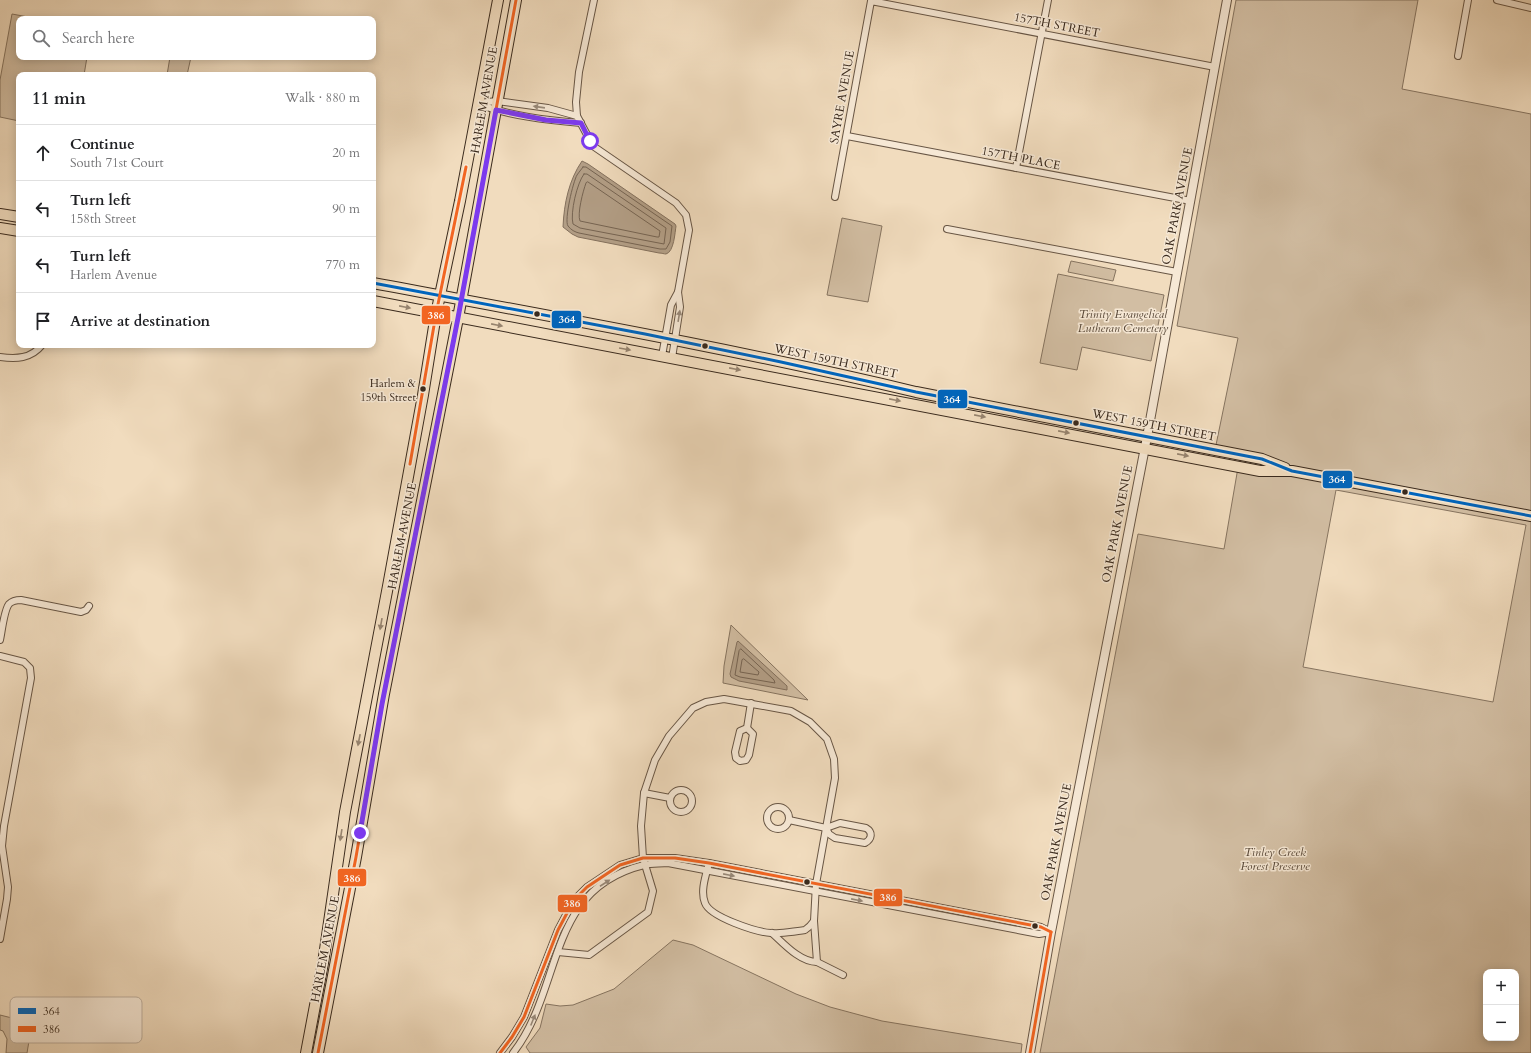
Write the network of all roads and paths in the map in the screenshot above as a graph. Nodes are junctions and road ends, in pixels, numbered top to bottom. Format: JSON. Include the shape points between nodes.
{"nodes":[{"id":1,"x":498,"y":0,"type":"edge"},
{"id":2,"x":516,"y":0,"type":"edge"},
{"id":3,"x":594,"y":0,"type":"edge"},
{"id":4,"x":1048,"y":0,"type":"edge"},
{"id":5,"x":1228,"y":0,"type":"edge"},
{"id":6,"x":1468,"y":0,"type":"edge"},
{"id":7,"x":1496,"y":0,"type":"edge"},
{"id":8,"x":871,"y":1,"type":"edge"},
{"id":9,"x":1531,"y":8,"type":"edge"},
{"id":10,"x":1042,"y":34,"type":"junction"},
{"id":11,"x":1458,"y":56,"type":"dead end"},
{"id":12,"x":1215,"y":67,"type":"junction"},
{"id":13,"x":478,"y":104,"type":"junction"},
{"id":14,"x":496,"y":106,"type":"junction"},
{"id":15,"x":577,"y":116,"type":"junction"},
{"id":16,"x":581,"y":123,"type":"junction"},
{"id":17,"x":847,"y":136,"type":"junction"},
{"id":18,"x":1016,"y":168,"type":"junction"},
{"id":19,"x":834,"y":197,"type":"dead end"},
{"id":20,"x":1191,"y":201,"type":"junction"},
{"id":21,"x":0,"y":214,"type":"edge"},
{"id":22,"x":16,"y":217,"type":"edge"},
{"id":23,"x":0,"y":228,"type":"edge"},
{"id":24,"x":947,"y":228,"type":"dead end"},
{"id":25,"x":16,"y":231,"type":"edge"},
{"id":26,"x":1177,"y":272,"type":"junction"},
{"id":27,"x":376,"y":284,"type":"edge"},
{"id":28,"x":678,"y":292,"type":"junction"},
{"id":29,"x":440,"y":295,"type":"junction"},
{"id":30,"x":462,"y":300,"type":"junction"},
{"id":31,"x":376,"y":302,"type":"edge"},
{"id":32,"x":436,"y":314,"type":"junction"},
{"id":33,"x":458,"y":318,"type":"junction"},
{"id":34,"x":670,"y":340,"type":"junction"},
{"id":35,"x":39,"y":348,"type":"edge"},
{"id":36,"x":0,"y":357,"type":"edge"},
{"id":37,"x":667,"y":357,"type":"junction"},
{"id":38,"x":1147,"y":437,"type":"junction"},
{"id":39,"x":1144,"y":448,"type":"junction"},
{"id":40,"x":1292,"y":471,"type":"junction"},
{"id":41,"x":1531,"y":516,"type":"edge"},
{"id":42,"x":89,"y":606,"type":"dead end"},
{"id":43,"x":0,"y":640,"type":"edge"},
{"id":44,"x":0,"y":656,"type":"edge"},
{"id":45,"x":751,"y":703,"type":"junction"},
{"id":46,"x":747,"y":728,"type":"junction"},
{"id":47,"x":644,"y":793,"type":"junction"},
{"id":48,"x":670,"y":798,"type":"dead end"},
{"id":49,"x":789,"y":820,"type":"dead end"},
{"id":50,"x":826,"y":828,"type":"junction"},
{"id":51,"x":644,"y":861,"type":"junction"},
{"id":52,"x":709,"y":863,"type":"junction"},
{"id":53,"x":707,"y":870,"type":"junction"},
{"id":54,"x":816,"y":884,"type":"junction"},
{"id":55,"x":816,"y":892,"type":"junction"},
{"id":56,"x":814,"y":922,"type":"junction"},
{"id":57,"x":1051,"y":932,"type":"junction"},
{"id":58,"x":772,"y":933,"type":"junction"},
{"id":59,"x":0,"y":940,"type":"edge"},
{"id":60,"x":558,"y":952,"type":"junction"},
{"id":61,"x":817,"y":962,"type":"junction"},
{"id":62,"x":843,"y":976,"type":"dead end"},
{"id":63,"x":306,"y":1053,"type":"edge"},
{"id":64,"x":318,"y":1053,"type":"edge"},
{"id":65,"x":500,"y":1053,"type":"edge"},
{"id":66,"x":513,"y":1053,"type":"edge"},
{"id":67,"x":1030,"y":1053,"type":"edge"}],
"edges":[{"from":1,"to":13,"type":"main road","name":"HARLEM AVENUE"},
{"from":2,"to":14,"type":"main road","name":"HARLEM AVENUE"},
{"from":3,"to":15,"type":"street","via":[[579,72]]},
{"from":4,"to":10,"type":"street"},
{"from":5,"to":12,"type":"street","name":"OAK PARK AVENUE"},
{"from":6,"to":11,"type":"street"},
{"from":7,"to":9,"type":"street"},
{"from":8,"to":10,"type":"street","name":"157TH STREET"},
{"from":8,"to":17,"type":"street","name":"SAYRE AVENUE"},
{"from":10,"to":12,"type":"street","name":"157TH STREET"},
{"from":10,"to":18,"type":"street"},
{"from":12,"to":20,"type":"street","name":"OAK PARK AVENUE"},
{"from":13,"to":14,"type":"street"},
{"from":13,"to":29,"type":"main road","name":"HARLEM AVENUE"},
{"from":15,"to":14,"type":"street","one_way":true,"via":[[548,108]]},
{"from":14,"to":16,"type":"street","via":[[546,120]]},
{"from":14,"to":30,"type":"main road","name":"HARLEM AVENUE"},
{"from":15,"to":16,"type":"street"},
{"from":16,"to":28,"type":"street","via":[[593,146],[676,203],[686,215],[689,224],[688,237]]},
{"from":17,"to":18,"type":"street","name":"157TH PLACE"},
{"from":17,"to":19,"type":"street","name":"SAYRE AVENUE"},
{"from":18,"to":20,"type":"street","name":"157TH PLACE"},
{"from":20,"to":26,"type":"street","name":"OAK PARK AVENUE"},
{"from":21,"to":22,"type":"main road"},
{"from":23,"to":25,"type":"main road"},
{"from":24,"to":26,"type":"street"},
{"from":26,"to":38,"type":"street","name":"OAK PARK AVENUE"},
{"from":27,"to":29,"type":"main road","name":"WEST 159TH STREET"},
{"from":34,"to":28,"type":"street","one_way":true,"via":[[680,307]]},
{"from":28,"to":34,"type":"street","via":[[671,305]]},
{"from":29,"to":30,"type":"main road","name":"WEST 159TH STREET"},
{"from":29,"to":32,"type":"main road","name":"HARLEM AVENUE"},
{"from":30,"to":33,"type":"main road","name":"HARLEM AVENUE"},
{"from":30,"to":34,"type":"main road","name":"WEST 159TH STREET"},
{"from":31,"to":32,"type":"main road","name":"WEST 159TH STREET","one_way":true},
{"from":32,"to":33,"type":"main road","name":"WEST 159TH STREET"},
{"from":32,"to":63,"type":"main road","name":"HARLEM AVENUE","one_way":true,"via":[[390,578],[345,812],[323,963]]},
{"from":33,"to":37,"type":"main road","name":"WEST 159TH STREET","one_way":true},
{"from":33,"to":64,"type":"main road","name":"HARLEM AVENUE","via":[[382,704],[356,857]]},
{"from":34,"to":37,"type":"street"},
{"from":34,"to":37,"type":"street"},
{"from":34,"to":38,"type":"main road","name":"WEST 159TH STREET"},
{"from":35,"to":36,"type":"street","via":[[21,358]]},
{"from":37,"to":39,"type":"main road","name":"WEST 159TH STREET","one_way":true},
{"from":38,"to":39,"type":"street","name":"OAK PARK AVENUE"},
{"from":38,"to":40,"type":"main road","name":"WEST 159TH STREET","via":[[1262,459]]},
{"from":39,"to":40,"type":"main road","name":"WEST 159TH STREET","one_way":true,"via":[[1260,470]]},
{"from":39,"to":57,"type":"street","name":"OAK PARK AVENUE"},
{"from":40,"to":41,"type":"main road","name":"WEST 159TH STREET"},
{"from":42,"to":43,"type":"street","via":[[81,612],[21,600],[14,601],[6,610]]},
{"from":44,"to":59,"type":"street","via":[[24,662],[30,668],[31,678],[4,826],[2,846],[8,887]]},
{"from":45,"to":46,"type":"street"},
{"from":45,"to":47,"type":"street","via":[[718,699],[693,708],[666,741],[655,760]]},
{"from":45,"to":50,"type":"street","via":[[791,711],[810,722],[827,739],[834,759],[835,772]]},
{"from":46,"to":46,"type":"street","via":[[740,731],[735,752],[736,758],[740,761],[746,760],[749,755],[752,734]]},
{"from":47,"to":48,"type":"street"},
{"from":47,"to":51,"type":"street"},
{"from":49,"to":50,"type":"street"},
{"from":50,"to":50,"type":"street","via":[[840,823],[866,828],[871,834],[865,843],[835,838]]},
{"from":50,"to":54,"type":"street"},
{"from":51,"to":52,"type":"street","via":[[675,858]]},
{"from":51,"to":53,"type":"street"},
{"from":60,"to":51,"type":"street","one_way":true,"via":[[563,935],[587,896],[621,872]]},
{"from":51,"to":60,"type":"street","via":[[653,891],[648,912],[589,955]]},
{"from":51,"to":65,"type":"street","via":[[620,865],[587,887],[574,900],[549,952],[524,1017]]},
{"from":52,"to":53,"type":"street"},
{"from":52,"to":54,"type":"street"},
{"from":53,"to":55,"type":"street","one_way":true},
{"from":53,"to":58,"type":"street","via":[[703,897],[710,910],[751,929]]},
{"from":54,"to":55,"type":"street"},
{"from":54,"to":57,"type":"street","via":[[1041,927]]},
{"from":55,"to":56,"type":"street"},
{"from":55,"to":57,"type":"street","one_way":true,"via":[[1039,934]]},
{"from":56,"to":58,"type":"street","via":[[806,930]]},
{"from":56,"to":61,"type":"street"},
{"from":57,"to":67,"type":"street","name":"OAK PARK AVENUE"},
{"from":58,"to":61,"type":"street","via":[[796,954]]},
{"from":66,"to":60,"type":"street","one_way":true,"via":[[531,1025]]},
{"from":61,"to":62,"type":"street"}]}
